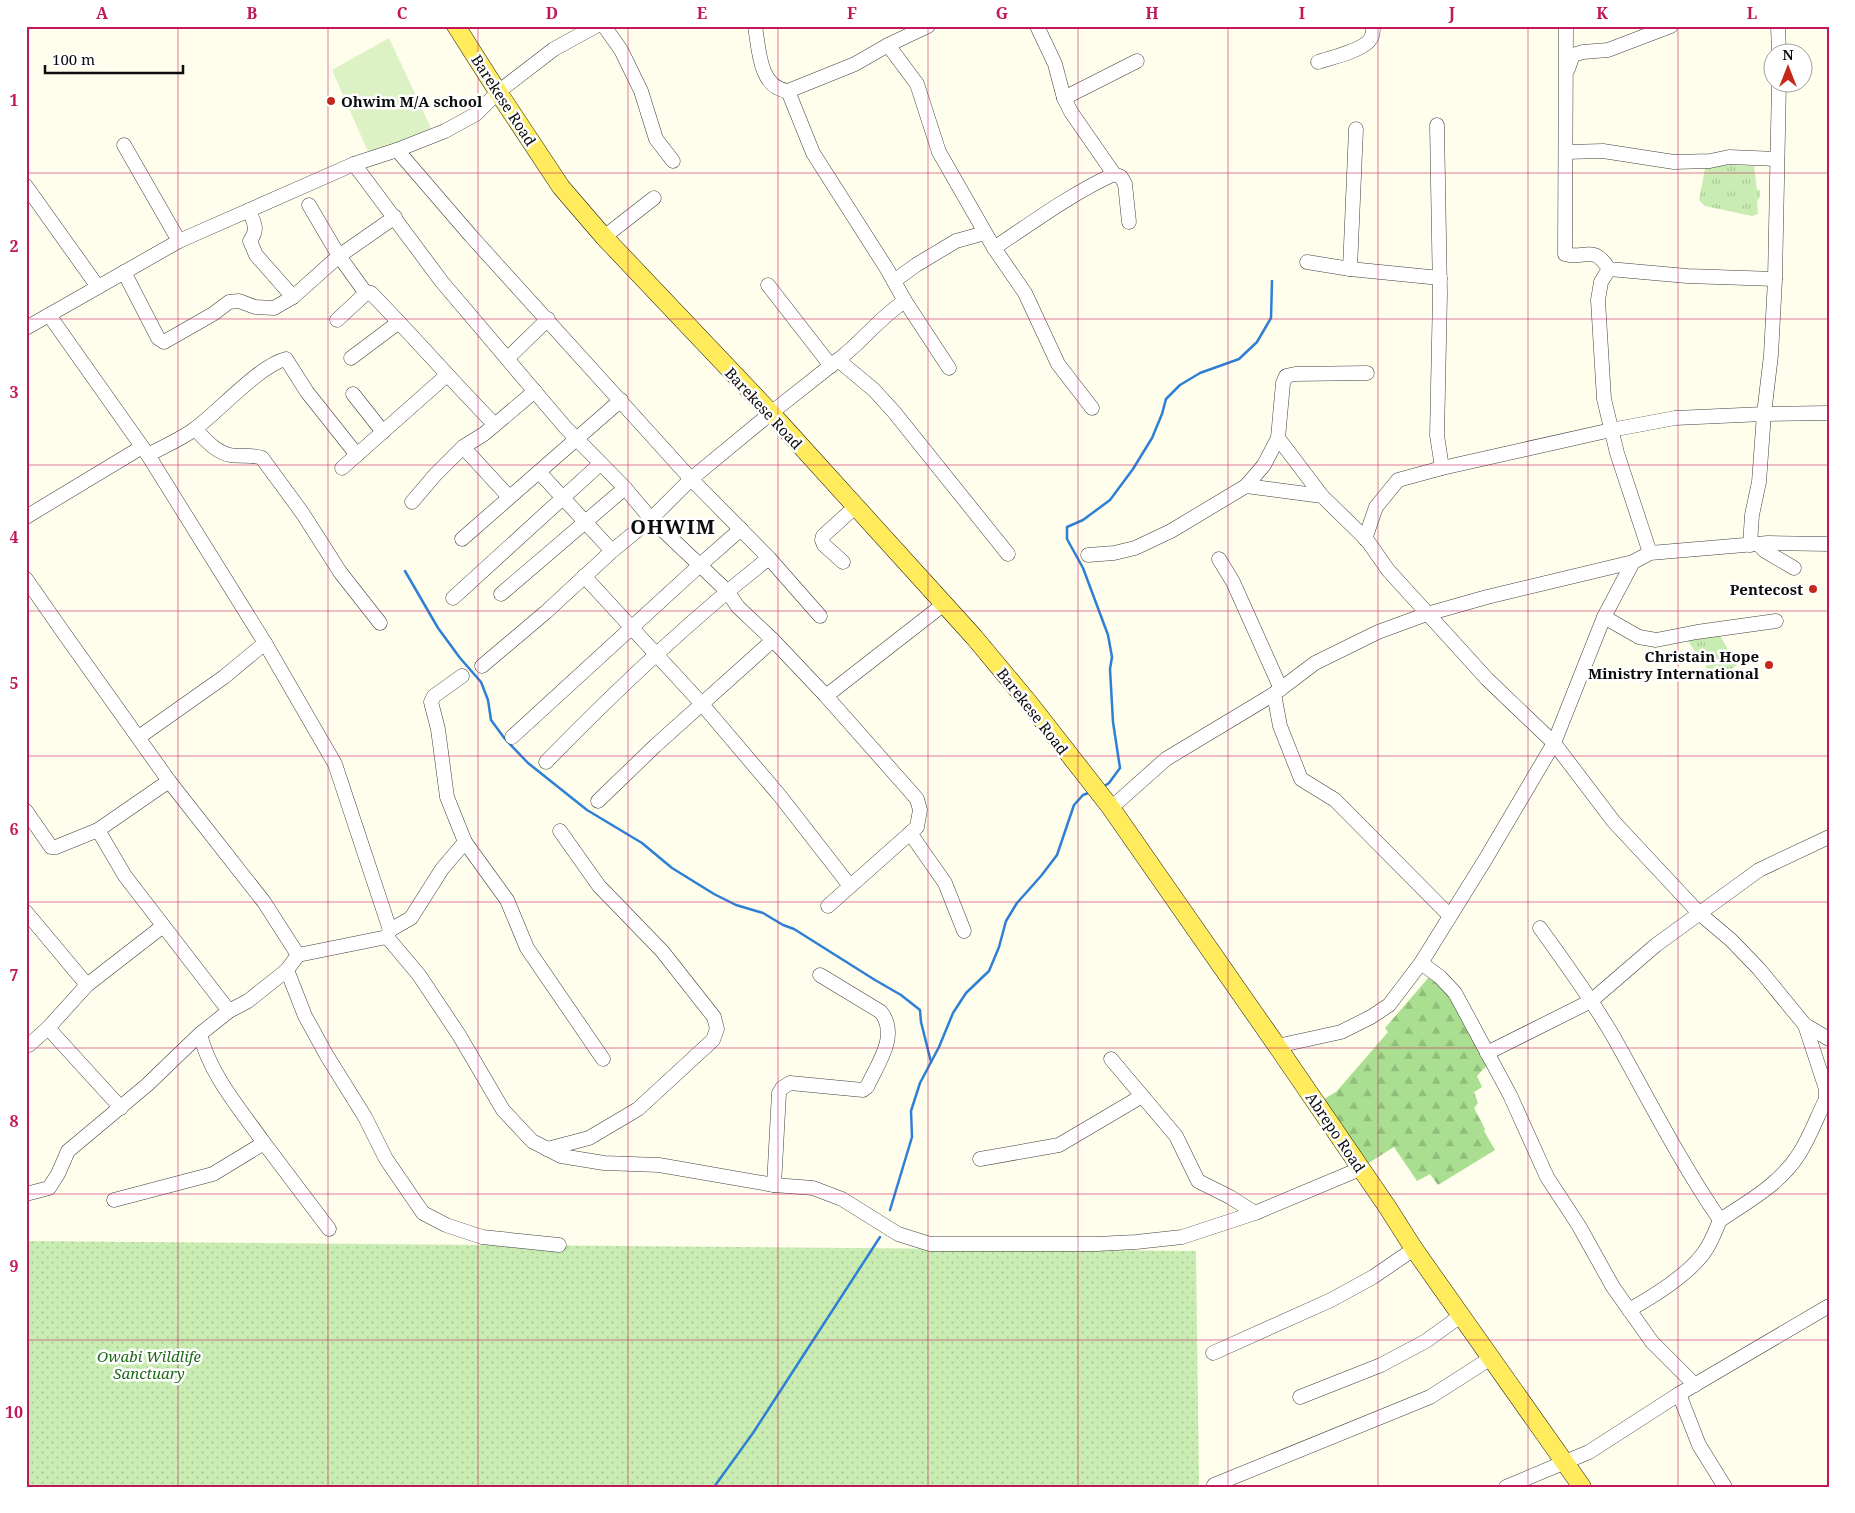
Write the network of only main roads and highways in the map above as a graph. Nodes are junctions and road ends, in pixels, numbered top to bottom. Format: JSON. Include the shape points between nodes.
{"nodes":[{"id":1,"x":456,"y":26,"type":"edge"},
{"id":2,"x":1088,"y":779,"type":"joint"},
{"id":3,"x":1582,"y":1487,"type":"edge"}],
"edges":[{"from":1,"to":2,"type":"main road","name":"Barekese Road","via":[[561,187],[974,637]]},
{"from":2,"to":3,"type":"main road","name":"Abrepo Road"}]}
